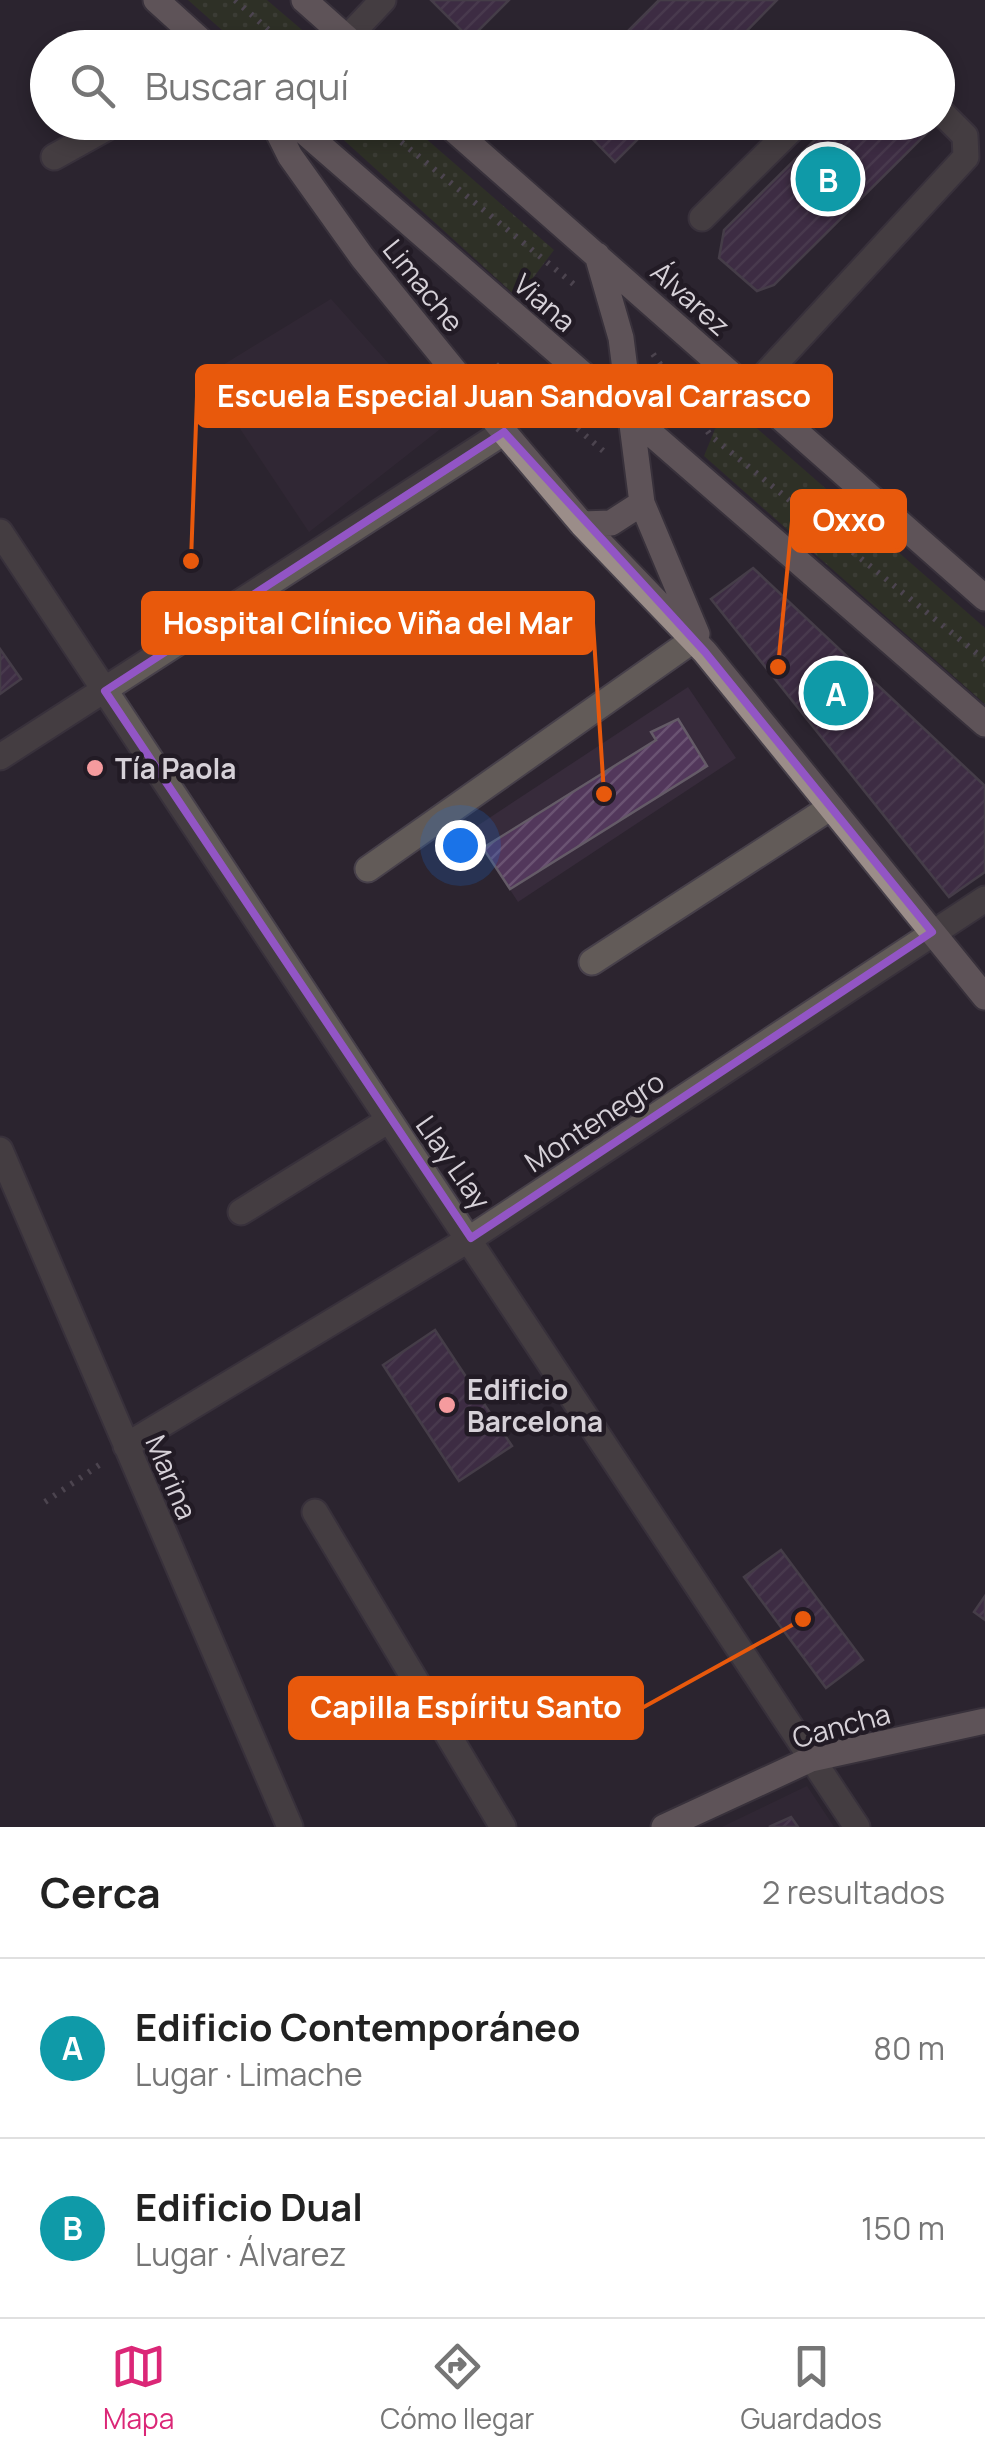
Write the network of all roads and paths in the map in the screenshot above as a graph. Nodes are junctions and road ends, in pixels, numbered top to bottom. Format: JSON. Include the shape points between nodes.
{"nodes":[{"id":1,"x":156,"y":0,"type":"edge"},
{"id":2,"x":235,"y":0,"type":"edge"},
{"id":3,"x":304,"y":0,"type":"edge"},
{"id":4,"x":383,"y":0,"type":"edge"},
{"id":5,"x":189,"y":30,"type":"edge"},
{"id":6,"x":269,"y":30,"type":"edge"},
{"id":7,"x":338,"y":30,"type":"edge"},
{"id":8,"x":362,"y":30,"type":"edge"},
{"id":9,"x":955,"y":126,"type":"edge"},
{"id":10,"x":85,"y":140,"type":"edge"},
{"id":11,"x":282,"y":140,"type":"edge"},
{"id":12,"x":314,"y":140,"type":"edge"},
{"id":13,"x":399,"y":140,"type":"edge"},
{"id":14,"x":466,"y":140,"type":"edge"},
{"id":15,"x":781,"y":140,"type":"edge"},
{"id":16,"x":54,"y":157,"type":"dead end"},
{"id":17,"x":702,"y":218,"type":"dead end"},
{"id":18,"x":597,"y":254,"type":"junction"},
{"id":19,"x":617,"y":320,"type":"junction"},
{"id":20,"x":750,"y":391,"type":"junction"},
{"id":21,"x":634,"y":417,"type":"junction"},
{"id":22,"x":504,"y":432,"type":"junction"},
{"id":23,"x":642,"y":503,"type":"junction"},
{"id":24,"x":582,"y":524,"type":"junction"},
{"id":25,"x":0,"y":532,"type":"edge"},
{"id":26,"x":985,"y":598,"type":"edge"},
{"id":27,"x":699,"y":646,"type":"junction"},
{"id":28,"x":985,"y":660,"type":"edge"},
{"id":29,"x":105,"y":691,"type":"junction"},
{"id":30,"x":985,"y":724,"type":"edge"},
{"id":31,"x":0,"y":757,"type":"edge"},
{"id":32,"x":830,"y":806,"type":"junction"},
{"id":33,"x":368,"y":869,"type":"dead end"},
{"id":34,"x":985,"y":899,"type":"edge"},
{"id":35,"x":932,"y":932,"type":"junction"},
{"id":36,"x":592,"y":962,"type":"dead end"},
{"id":37,"x":985,"y":997,"type":"edge"},
{"id":38,"x":389,"y":1120,"type":"junction"},
{"id":39,"x":0,"y":1150,"type":"edge"},
{"id":40,"x":241,"y":1212,"type":"dead end"},
{"id":41,"x":471,"y":1238,"type":"junction"},
{"id":42,"x":126,"y":1446,"type":"junction"},
{"id":43,"x":45,"y":1502,"type":"dead end"},
{"id":44,"x":314,"y":1512,"type":"dead end"},
{"id":45,"x":985,"y":1721,"type":"edge"},
{"id":46,"x":811,"y":1760,"type":"junction"},
{"id":47,"x":290,"y":1827,"type":"edge"},
{"id":48,"x":503,"y":1827,"type":"edge"},
{"id":49,"x":664,"y":1827,"type":"edge"},
{"id":50,"x":856,"y":1827,"type":"edge"}],
"edges":[{"from":1,"to":5,"type":"main road"},
{"from":2,"to":6,"type":"path"},
{"from":3,"to":7,"type":"main road"},
{"from":4,"to":8,"type":"street"},
{"from":9,"to":20,"type":"street","via":[[965,136],[966,157]]},
{"from":10,"to":16,"type":"street"},
{"from":11,"to":22,"type":"main road","name":"Limache","via":[[362,256]]},
{"from":12,"to":21,"type":"main road","name":"Viana"},
{"from":13,"to":19,"type":"path"},
{"from":14,"to":18,"type":"main road","name":"Álvarez"},
{"from":15,"to":17,"type":"street"},
{"from":18,"to":19,"type":"main road","name":"Limache"},
{"from":18,"to":20,"type":"main road","name":"Álvarez"},
{"from":19,"to":21,"type":"main road","name":"Limache"},
{"from":19,"to":28,"type":"path","via":[[649,348],[712,436]]},
{"from":20,"to":26,"type":"main road","name":"Álvarez"},
{"from":21,"to":23,"type":"main road","name":"Limache"},
{"from":21,"to":30,"type":"main road","name":"Viana"},
{"from":22,"to":24,"type":"main road","name":"Limache"},
{"from":22,"to":29,"type":"street"},
{"from":23,"to":24,"type":"main road","via":[[611,523]]},
{"from":23,"to":27,"type":"main road","name":"Limache"},
{"from":24,"to":27,"type":"main road","name":"Limache"},
{"from":25,"to":29,"type":"street","name":"Llay Llay"},
{"from":27,"to":32,"type":"main road","name":"Limache"},
{"from":27,"to":33,"type":"street"},
{"from":29,"to":31,"type":"street"},
{"from":29,"to":38,"type":"street","name":"Llay Llay"},
{"from":32,"to":35,"type":"main road","name":"Limache"},
{"from":32,"to":36,"type":"street"},
{"from":34,"to":35,"type":"street","name":"Montenegro"},
{"from":35,"to":37,"type":"main road","name":"Limache"},
{"from":35,"to":41,"type":"street","name":"Montenegro"},
{"from":38,"to":40,"type":"street"},
{"from":38,"to":41,"type":"street","name":"Llay Llay"},
{"from":39,"to":42,"type":"street","name":"Marina"},
{"from":41,"to":42,"type":"street","name":"Montenegro"},
{"from":41,"to":46,"type":"street","name":"Llay Llay"},
{"from":42,"to":43,"type":"path"},
{"from":42,"to":47,"type":"street","name":"Marina"},
{"from":44,"to":48,"type":"street"},
{"from":45,"to":46,"type":"main road","name":"Cancha"},
{"from":46,"to":49,"type":"main road","name":"Cancha"},
{"from":46,"to":50,"type":"street","name":"Llay Llay"}]}
